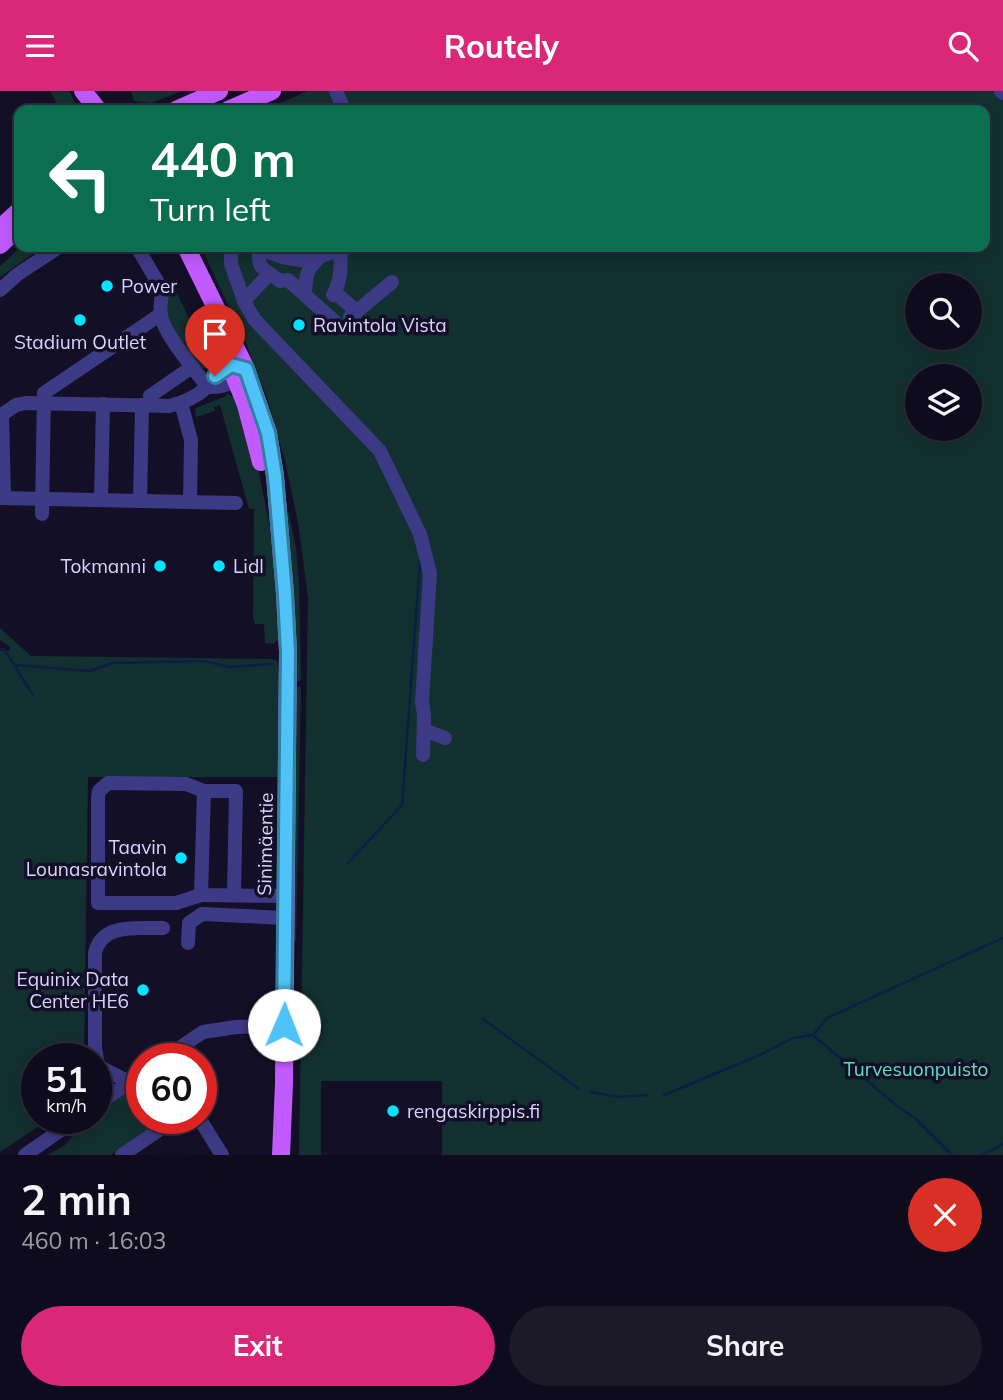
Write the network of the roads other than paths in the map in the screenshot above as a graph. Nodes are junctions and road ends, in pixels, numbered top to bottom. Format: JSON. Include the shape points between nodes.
{"nodes":[{"id":1,"x":83,"y":91,"type":"edge"},
{"id":2,"x":219,"y":91,"type":"edge"},
{"id":3,"x":272,"y":91,"type":"edge"},
{"id":4,"x":94,"y":105,"type":"edge"},
{"id":5,"x":187,"y":105,"type":"edge"},
{"id":6,"x":240,"y":105,"type":"edge"},
{"id":7,"x":14,"y":215,"type":"edge"},
{"id":8,"x":0,"y":227,"type":"edge"},
{"id":9,"x":14,"y":231,"type":"edge"},
{"id":10,"x":0,"y":244,"type":"edge"},
{"id":11,"x":51,"y":252,"type":"edge"},
{"id":12,"x":140,"y":252,"type":"edge"},
{"id":13,"x":175,"y":252,"type":"edge"},
{"id":14,"x":188,"y":252,"type":"edge"},
{"id":15,"x":231,"y":252,"type":"edge"},
{"id":16,"x":256,"y":252,"type":"edge"},
{"id":17,"x":270,"y":252,"type":"edge"},
{"id":18,"x":343,"y":252,"type":"edge"},
{"id":19,"x":320,"y":253,"type":"edge"},
{"id":20,"x":269,"y":274,"type":"dead end"},
{"id":21,"x":392,"y":282,"type":"dead end"},
{"id":22,"x":0,"y":290,"type":"edge"},
{"id":23,"x":305,"y":295,"type":"junction"},
{"id":24,"x":244,"y":302,"type":"junction"},
{"id":25,"x":160,"y":314,"type":"junction"},
{"id":26,"x":350,"y":319,"type":"junction"},
{"id":27,"x":192,"y":367,"type":"junction"},
{"id":28,"x":238,"y":371,"type":"junction"},
{"id":29,"x":208,"y":387,"type":"junction"},
{"id":30,"x":44,"y":403,"type":"junction"},
{"id":31,"x":180,"y":403,"type":"junction"},
{"id":32,"x":103,"y":404,"type":"junction"},
{"id":33,"x":146,"y":405,"type":"junction"},
{"id":34,"x":1,"y":415,"type":"edge"},
{"id":35,"x":2,"y":498,"type":"edge"},
{"id":36,"x":101,"y":500,"type":"junction"},
{"id":37,"x":140,"y":501,"type":"junction"},
{"id":38,"x":190,"y":502,"type":"junction"},
{"id":39,"x":236,"y":503,"type":"dead end"},
{"id":40,"x":42,"y":507,"type":"junction"},
{"id":41,"x":424,"y":730,"type":"junction"},
{"id":42,"x":445,"y":738,"type":"dead end"},
{"id":43,"x":423,"y":755,"type":"dead end"},
{"id":44,"x":204,"y":791,"type":"junction"},
{"id":45,"x":201,"y":895,"type":"junction"},
{"id":46,"x":234,"y":895,"type":"junction"},
{"id":47,"x":285,"y":896,"type":"junction"},
{"id":48,"x":285,"y":918,"type":"junction"},
{"id":49,"x":163,"y":928,"type":"dead end"},
{"id":50,"x":188,"y":943,"type":"dead end"},
{"id":51,"x":284,"y":1025,"type":"junction"},
{"id":52,"x":186,"y":1043,"type":"edge"},
{"id":53,"x":126,"y":1080,"type":"edge"},
{"id":54,"x":55,"y":1134,"type":"edge"},
{"id":55,"x":153,"y":1134,"type":"edge"},
{"id":56,"x":209,"y":1134,"type":"edge"},
{"id":57,"x":25,"y":1155,"type":"edge"},
{"id":58,"x":122,"y":1155,"type":"edge"},
{"id":59,"x":222,"y":1155,"type":"edge"},
{"id":60,"x":281,"y":1155,"type":"edge"}],
"edges":[{"from":1,"to":4,"type":"main road"},
{"from":2,"to":5,"type":"main road"},
{"from":3,"to":6,"type":"main road"},
{"from":7,"to":8,"type":"main road"},
{"from":9,"to":10,"type":"main road"},
{"from":11,"to":22,"type":"street"},
{"from":12,"to":25,"type":"street","via":[[161,288]]},
{"from":13,"to":28,"type":"main road","name":"Sinimäentie"},
{"from":14,"to":28,"type":"main road","name":"Sinimäentie"},
{"from":15,"to":24,"type":"street"},
{"from":16,"to":23,"type":"street","via":[[260,266]]},
{"from":17,"to":19,"type":"street","via":[[296,261]]},
{"from":18,"to":26,"type":"street","via":[[334,293]]},
{"from":19,"to":23,"type":"street","via":[[307,269]]},
{"from":20,"to":24,"type":"street"},
{"from":21,"to":26,"type":"street"},
{"from":23,"to":26,"type":"street"},
{"from":24,"to":41,"type":"street","via":[[254,319],[380,451],[420,534],[430,573]]},
{"from":25,"to":27,"type":"street"},
{"from":25,"to":30,"type":"street","via":[[44,393]]},
{"from":27,"to":29,"type":"street"},
{"from":27,"to":33,"type":"street","via":[[150,396]]},
{"from":28,"to":29,"type":"street","via":[[219,371]]},
{"from":28,"to":47,"type":"main road","name":"Sinimäentie","via":[[268,433],[275,476],[288,652]]},
{"from":29,"to":31,"type":"street"},
{"from":30,"to":32,"type":"street"},
{"from":30,"to":34,"type":"street","via":[[16,405]]},
{"from":30,"to":40,"type":"street"},
{"from":31,"to":33,"type":"street"},
{"from":31,"to":38,"type":"street","via":[[191,440]]},
{"from":32,"to":33,"type":"street"},
{"from":32,"to":36,"type":"street"},
{"from":33,"to":37,"type":"street"},
{"from":34,"to":35,"type":"street"},
{"from":35,"to":40,"type":"street"},
{"from":36,"to":37,"type":"street"},
{"from":36,"to":40,"type":"street"},
{"from":37,"to":38,"type":"street"},
{"from":38,"to":39,"type":"street"},
{"from":41,"to":42,"type":"street"},
{"from":41,"to":43,"type":"street"},
{"from":44,"to":45,"type":"street"},
{"from":44,"to":45,"type":"street","via":[[186,784],[108,783],[98,798],[98,903],[176,903]]},
{"from":44,"to":46,"type":"street","via":[[236,791]]},
{"from":45,"to":46,"type":"street"},
{"from":46,"to":47,"type":"street"},
{"from":47,"to":48,"type":"main road","name":"Sinimäentie"},
{"from":48,"to":50,"type":"street","via":[[202,914],[189,923]]},
{"from":48,"to":51,"type":"main road","name":"Sinimäentie"},
{"from":49,"to":53,"type":"street","via":[[118,929],[97,944],[98,1066]]},
{"from":51,"to":52,"type":"street","via":[[203,1032]]},
{"from":51,"to":60,"type":"main road","name":"Sinimäentie"},
{"from":54,"to":57,"type":"street"},
{"from":55,"to":58,"type":"street"},
{"from":56,"to":59,"type":"street"}]}
